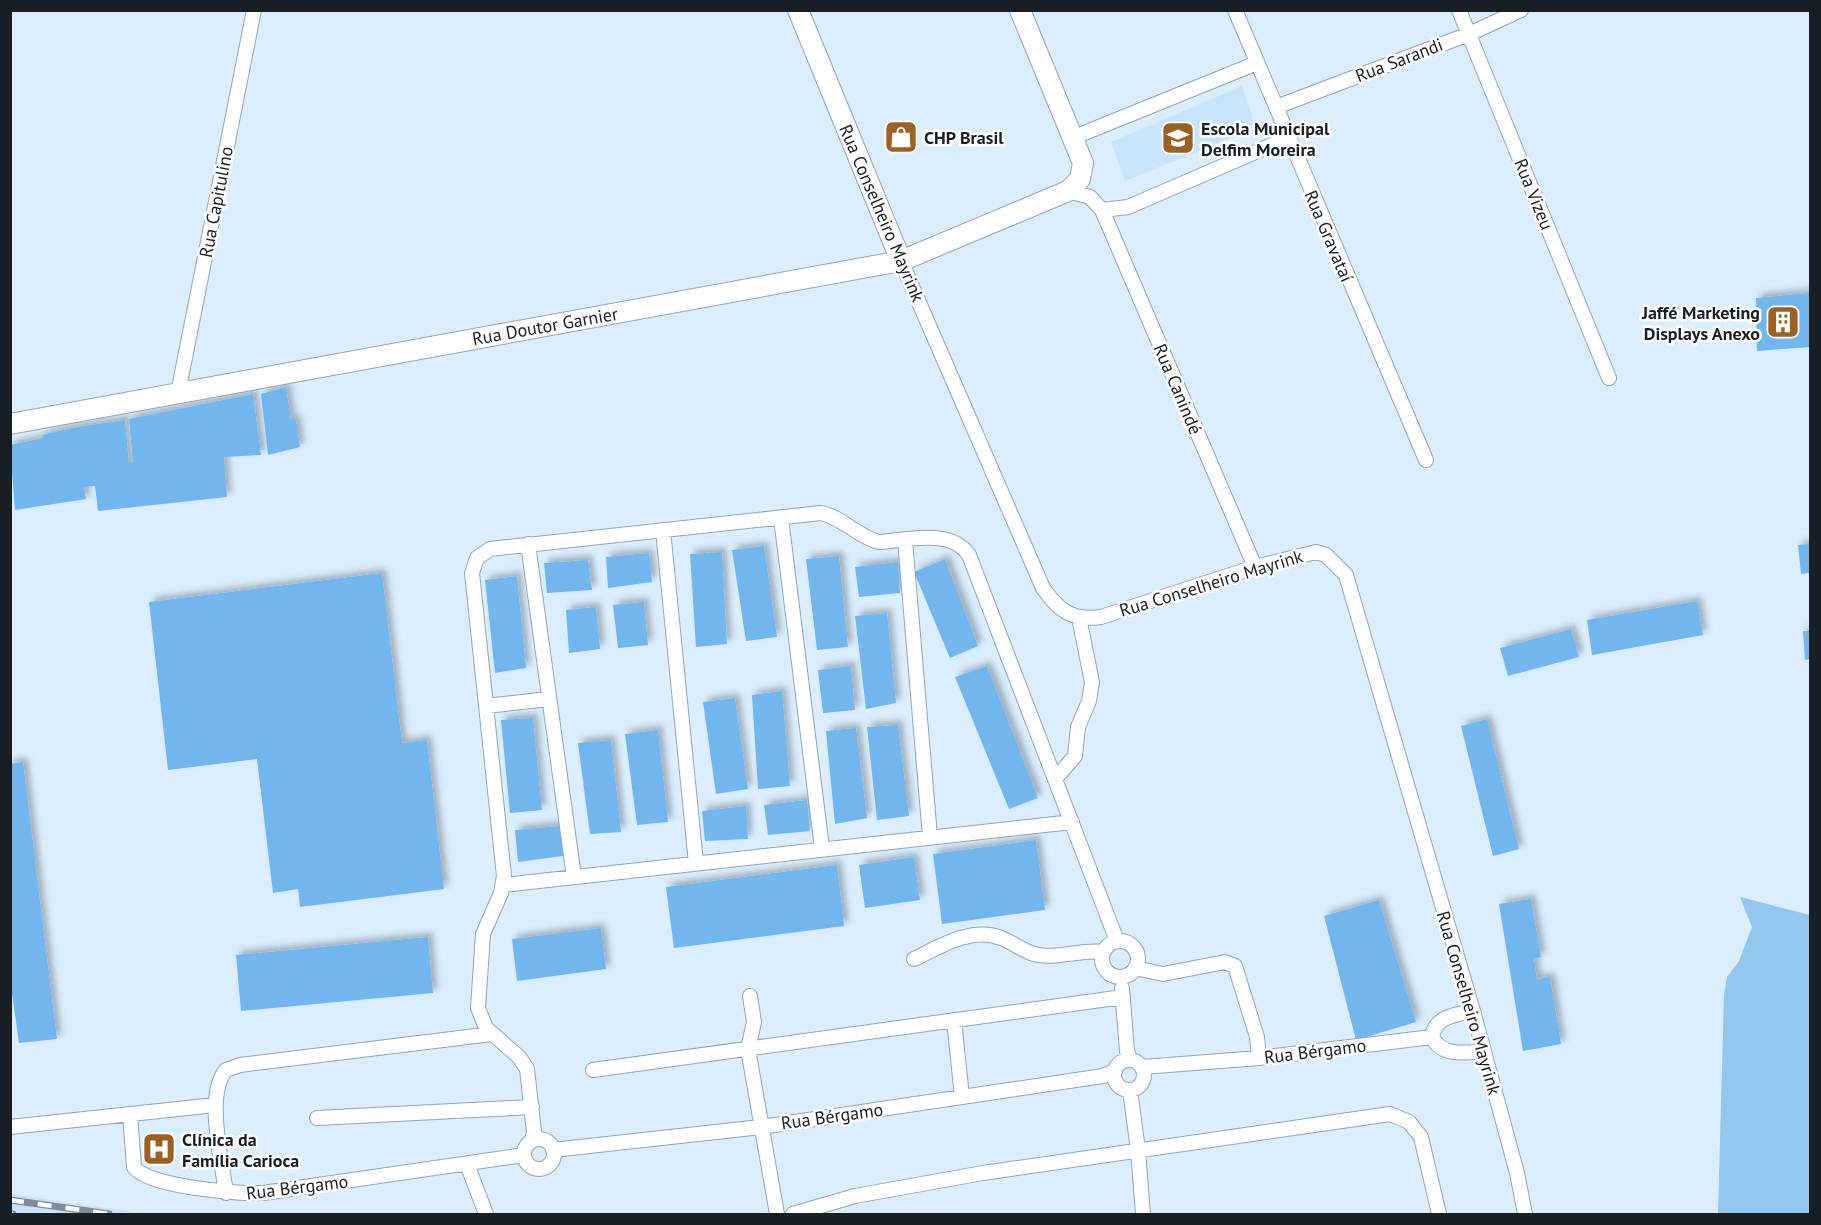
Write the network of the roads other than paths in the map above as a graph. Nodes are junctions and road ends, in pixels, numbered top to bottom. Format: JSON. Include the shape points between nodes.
{"nodes":[{"id":1,"x":254,"y":10,"type":"edge"},
{"id":2,"x":798,"y":10,"type":"edge"},
{"id":3,"x":1020,"y":10,"type":"edge"},
{"id":4,"x":1235,"y":10,"type":"edge"},
{"id":5,"x":1459,"y":10,"type":"edge"},
{"id":6,"x":1521,"y":10,"type":"edge"},
{"id":7,"x":1469,"y":34,"type":"junction"},
{"id":8,"x":1257,"y":63,"type":"junction"},
{"id":9,"x":1276,"y":107,"type":"junction"},
{"id":10,"x":1072,"y":138,"type":"junction"},
{"id":11,"x":1288,"y":138,"type":"junction"},
{"id":12,"x":1068,"y":191,"type":"junction"},
{"id":13,"x":1128,"y":207,"type":"junction"},
{"id":14,"x":1102,"y":210,"type":"junction"},
{"id":15,"x":1110,"y":230,"type":"junction"},
{"id":16,"x":901,"y":261,"type":"junction"},
{"id":17,"x":1609,"y":378,"type":"dead end"},
{"id":18,"x":178,"y":393,"type":"junction"},
{"id":19,"x":10,"y":424,"type":"edge"},
{"id":20,"x":1426,"y":460,"type":"dead end"},
{"id":21,"x":781,"y":518,"type":"junction"},
{"id":22,"x":663,"y":530,"type":"junction"},
{"id":23,"x":905,"y":540,"type":"junction"},
{"id":24,"x":528,"y":544,"type":"junction"},
{"id":25,"x":1255,"y":567,"type":"junction"},
{"id":26,"x":1079,"y":618,"type":"junction"},
{"id":27,"x":549,"y":699,"type":"junction"},
{"id":28,"x":486,"y":706,"type":"junction"},
{"id":29,"x":1055,"y":779,"type":"junction"},
{"id":30,"x":1072,"y":822,"type":"junction"},
{"id":31,"x":930,"y":837,"type":"junction"},
{"id":32,"x":822,"y":848,"type":"junction"},
{"id":33,"x":696,"y":863,"type":"junction"},
{"id":34,"x":573,"y":877,"type":"junction"},
{"id":35,"x":504,"y":885,"type":"junction"},
{"id":36,"x":1117,"y":941,"type":"junction"},
{"id":37,"x":1103,"y":952,"type":"junction"},
{"id":38,"x":914,"y":959,"type":"dead end"},
{"id":39,"x":1135,"y":968,"type":"junction"},
{"id":40,"x":1122,"y":977,"type":"junction"},
{"id":41,"x":750,"y":996,"type":"dead end"},
{"id":42,"x":1123,"y":997,"type":"junction"},
{"id":43,"x":1473,"y":1011,"type":"junction"},
{"id":44,"x":954,"y":1020,"type":"junction"},
{"id":45,"x":492,"y":1034,"type":"junction"},
{"id":46,"x":1432,"y":1037,"type":"junction"},
{"id":47,"x":748,"y":1049,"type":"junction"},
{"id":48,"x":1484,"y":1051,"type":"junction"},
{"id":49,"x":1259,"y":1058,"type":"junction"},
{"id":50,"x":1119,"y":1066,"type":"junction"},
{"id":51,"x":593,"y":1070,"type":"dead end"},
{"id":52,"x":1144,"y":1070,"type":"junction"},
{"id":53,"x":1132,"y":1093,"type":"junction"},
{"id":54,"x":962,"y":1097,"type":"junction"},
{"id":55,"x":215,"y":1104,"type":"junction"},
{"id":56,"x":532,"y":1107,"type":"junction"},
{"id":57,"x":130,"y":1114,"type":"junction"},
{"id":58,"x":317,"y":1118,"type":"dead end"},
{"id":59,"x":761,"y":1126,"type":"junction"},
{"id":60,"x":10,"y":1127,"type":"edge"},
{"id":61,"x":535,"y":1137,"type":"junction"},
{"id":62,"x":1138,"y":1150,"type":"junction"},
{"id":63,"x":556,"y":1152,"type":"junction"},
{"id":64,"x":522,"y":1156,"type":"junction"},
{"id":65,"x":467,"y":1164,"type":"junction"},
{"id":66,"x":226,"y":1193,"type":"junction"},
{"id":67,"x":800,"y":1213,"type":"edge"},
{"id":68,"x":486,"y":1215,"type":"edge"},
{"id":69,"x":777,"y":1215,"type":"edge"},
{"id":70,"x":1143,"y":1215,"type":"edge"},
{"id":71,"x":1439,"y":1215,"type":"edge"},
{"id":72,"x":1524,"y":1215,"type":"edge"}],
"edges":[{"from":1,"to":18,"type":"street","name":"Rua Capitulino"},
{"from":2,"to":16,"type":"main road","name":"Rua Conselheiro Mayrink"},
{"from":3,"to":10,"type":"main road"},
{"from":4,"to":8,"type":"street","name":"Rua Gravataí"},
{"from":5,"to":7,"type":"street","name":"Rua Vizeu"},
{"from":6,"to":7,"type":"street","name":"Rua Sarandi"},
{"from":7,"to":9,"type":"street","name":"Rua Sarandi"},
{"from":7,"to":17,"type":"street","name":"Rua Vizeu"},
{"from":8,"to":9,"type":"street","name":"Rua Gravataí"},
{"from":8,"to":10,"type":"street"},
{"from":9,"to":11,"type":"street","name":"Rua Gravataí"},
{"from":10,"to":12,"type":"main road","via":[[1083,164],[1080,180]]},
{"from":11,"to":13,"type":"street"},
{"from":11,"to":20,"type":"street","name":"Rua Gravataí"},
{"from":12,"to":14,"type":"street","via":[[1090,197]]},
{"from":12,"to":16,"type":"main road","name":"Rua Doutor Garnier"},
{"from":13,"to":14,"type":"street"},
{"from":13,"to":15,"type":"street"},
{"from":14,"to":15,"type":"street","name":"Rua Canindé"},
{"from":15,"to":25,"type":"street","name":"Rua Canindé"},
{"from":16,"to":18,"type":"main road","name":"Rua Doutor Garnier"},
{"from":16,"to":26,"type":"street","name":"Rua Conselheiro Mayrink","via":[[1043,588],[1056,606]]},
{"from":18,"to":19,"type":"main road","name":"Rua Doutor Garnier"},
{"from":21,"to":22,"type":"street"},
{"from":21,"to":23,"type":"street","via":[[827,514],[869,539]]},
{"from":21,"to":32,"type":"street"},
{"from":22,"to":24,"type":"street"},
{"from":22,"to":33,"type":"street"},
{"from":23,"to":29,"type":"street","via":[[950,539],[964,549]]},
{"from":23,"to":31,"type":"street"},
{"from":24,"to":27,"type":"street"},
{"from":24,"to":28,"type":"street","via":[[490,549],[473,565]]},
{"from":25,"to":26,"type":"street","name":"Rua Conselheiro Mayrink","via":[[1101,617]]},
{"from":25,"to":43,"type":"street","name":"Rua Conselheiro Mayrink","via":[[1316,552],[1326,555],[1346,575]]},
{"from":26,"to":29,"type":"street","via":[[1092,682],[1078,727],[1075,756]]},
{"from":27,"to":28,"type":"street"},
{"from":27,"to":34,"type":"street"},
{"from":28,"to":35,"type":"street"},
{"from":29,"to":30,"type":"street"},
{"from":30,"to":31,"type":"street"},
{"from":30,"to":36,"type":"street"},
{"from":31,"to":32,"type":"street"},
{"from":32,"to":33,"type":"street"},
{"from":33,"to":34,"type":"street"},
{"from":34,"to":35,"type":"street"},
{"from":35,"to":45,"type":"street","via":[[481,944],[478,1008],[483,1024]]},
{"from":36,"to":37,"type":"street"},
{"from":36,"to":39,"type":"street","via":[[1132,946],[1136,953]]},
{"from":37,"to":38,"type":"street","via":[[1035,954],[998,937],[981,935],[960,938]]},
{"from":37,"to":40,"type":"street","via":[[1105,970]]},
{"from":39,"to":40,"type":"street"},
{"from":39,"to":49,"type":"street","via":[[1162,974],[1225,962],[1234,966],[1257,1037]]},
{"from":40,"to":42,"type":"street"},
{"from":41,"to":47,"type":"street","via":[[754,1022]]},
{"from":42,"to":44,"type":"street"},
{"from":42,"to":50,"type":"street"},
{"from":43,"to":46,"type":"street","via":[[1443,1019],[1437,1023]]},
{"from":43,"to":48,"type":"street","name":"Rua Conselheiro Mayrink"},
{"from":44,"to":47,"type":"street"},
{"from":44,"to":54,"type":"street"},
{"from":45,"to":55,"type":"street","via":[[240,1065],[226,1070],[216,1088]]},
{"from":45,"to":56,"type":"street","via":[[524,1062]]},
{"from":46,"to":48,"type":"street","via":[[1436,1045],[1448,1052]]},
{"from":46,"to":49,"type":"street","name":"Rua Bérgamo"},
{"from":47,"to":51,"type":"street"},
{"from":47,"to":59,"type":"street"},
{"from":48,"to":72,"type":"street","name":"Rua Conselheiro Mayrink","via":[[1517,1173]]},
{"from":49,"to":52,"type":"street","name":"Rua Bérgamo"},
{"from":50,"to":52,"type":"street"},
{"from":50,"to":53,"type":"street","via":[[1121,1087]]},
{"from":50,"to":54,"type":"street","name":"Rua Bérgamo"},
{"from":52,"to":53,"type":"street","via":[[1142,1083]]},
{"from":53,"to":62,"type":"street"},
{"from":54,"to":59,"type":"street","name":"Rua Bérgamo"},
{"from":55,"to":57,"type":"street"},
{"from":55,"to":66,"type":"street"},
{"from":56,"to":58,"type":"street"},
{"from":56,"to":61,"type":"street"},
{"from":57,"to":60,"type":"street"},
{"from":57,"to":66,"type":"street","name":"Rua Bérgamo","via":[[137,1172],[152,1179]]},
{"from":59,"to":63,"type":"street","name":"Rua Bérgamo"},
{"from":59,"to":69,"type":"street"},
{"from":61,"to":63,"type":"street","via":[[549,1143]]},
{"from":61,"to":64,"type":"street"},
{"from":62,"to":67,"type":"street","via":[[855,1196]]},
{"from":62,"to":70,"type":"street"},
{"from":62,"to":71,"type":"street","via":[[1390,1114],[1409,1122],[1421,1137]]},
{"from":63,"to":64,"type":"street","via":[[551,1164],[541,1170],[528,1165]]},
{"from":64,"to":65,"type":"street","name":"Rua Bérgamo"},
{"from":65,"to":66,"type":"street","name":"Rua Bérgamo","via":[[263,1193]]},
{"from":65,"to":68,"type":"street"}]}
